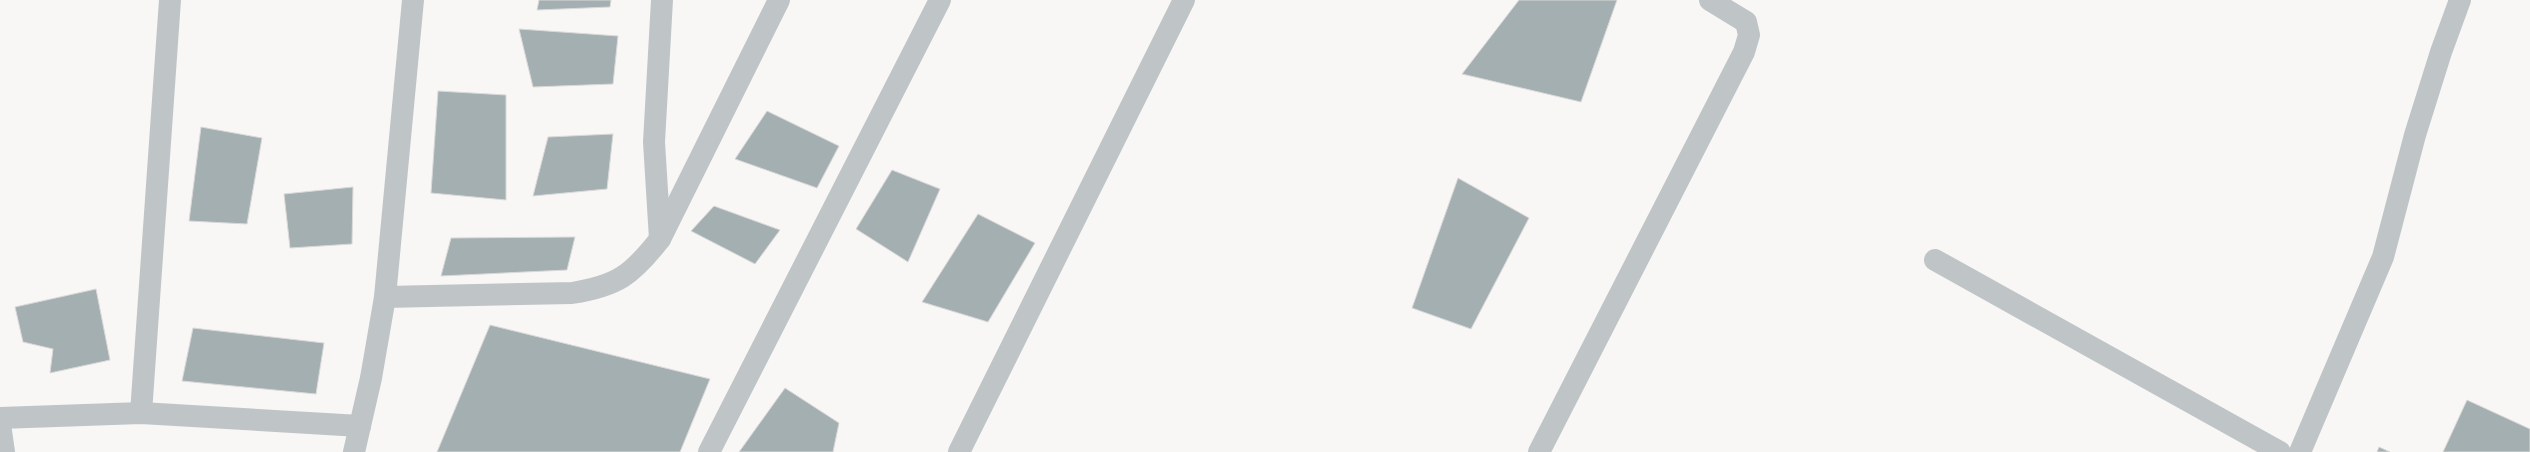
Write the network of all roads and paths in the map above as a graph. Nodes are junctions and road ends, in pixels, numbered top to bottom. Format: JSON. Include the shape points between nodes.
{"nodes":[{"id":1,"x":170,"y":0,"type":"edge"},
{"id":2,"x":413,"y":0,"type":"edge"},
{"id":3,"x":662,"y":0,"type":"edge"},
{"id":4,"x":779,"y":0,"type":"edge"},
{"id":5,"x":940,"y":0,"type":"edge"},
{"id":6,"x":1184,"y":0,"type":"edge"},
{"id":7,"x":1710,"y":0,"type":"edge"},
{"id":8,"x":2460,"y":0,"type":"edge"},
{"id":9,"x":660,"y":239,"type":"junction"},
{"id":10,"x":1935,"y":260,"type":"dead end"},
{"id":11,"x":385,"y":297,"type":"junction"},
{"id":12,"x":141,"y":412,"type":"junction"},
{"id":13,"x":0,"y":418,"type":"edge"},
{"id":14,"x":0,"y":424,"type":"edge"},
{"id":15,"x":360,"y":426,"type":"junction"},
{"id":16,"x":4,"y":452,"type":"edge"},
{"id":17,"x":354,"y":452,"type":"edge"},
{"id":18,"x":709,"y":452,"type":"edge"},
{"id":19,"x":959,"y":452,"type":"edge"},
{"id":20,"x":1539,"y":452,"type":"edge"},
{"id":21,"x":2280,"y":452,"type":"edge"},
{"id":22,"x":2300,"y":452,"type":"edge"}],
"edges":[{"from":1,"to":12,"type":"street"},
{"from":2,"to":11,"type":"street"},
{"from":3,"to":9,"type":"street","via":[[654,142]]},
{"from":4,"to":9,"type":"street"},
{"from":5,"to":18,"type":"street"},
{"from":6,"to":19,"type":"street"},
{"from":7,"to":20,"type":"street","via":[[1746,22],[1749,35],[1744,52]]},
{"from":8,"to":22,"type":"street","via":[[2415,134],[2383,257]]},
{"from":9,"to":11,"type":"street","via":[[644,260],[622,279],[594,289],[572,293]]},
{"from":10,"to":21,"type":"street"},
{"from":11,"to":15,"type":"street"},
{"from":12,"to":13,"type":"street"},
{"from":12,"to":15,"type":"street"},
{"from":14,"to":16,"type":"street"},
{"from":15,"to":17,"type":"street"}]}
